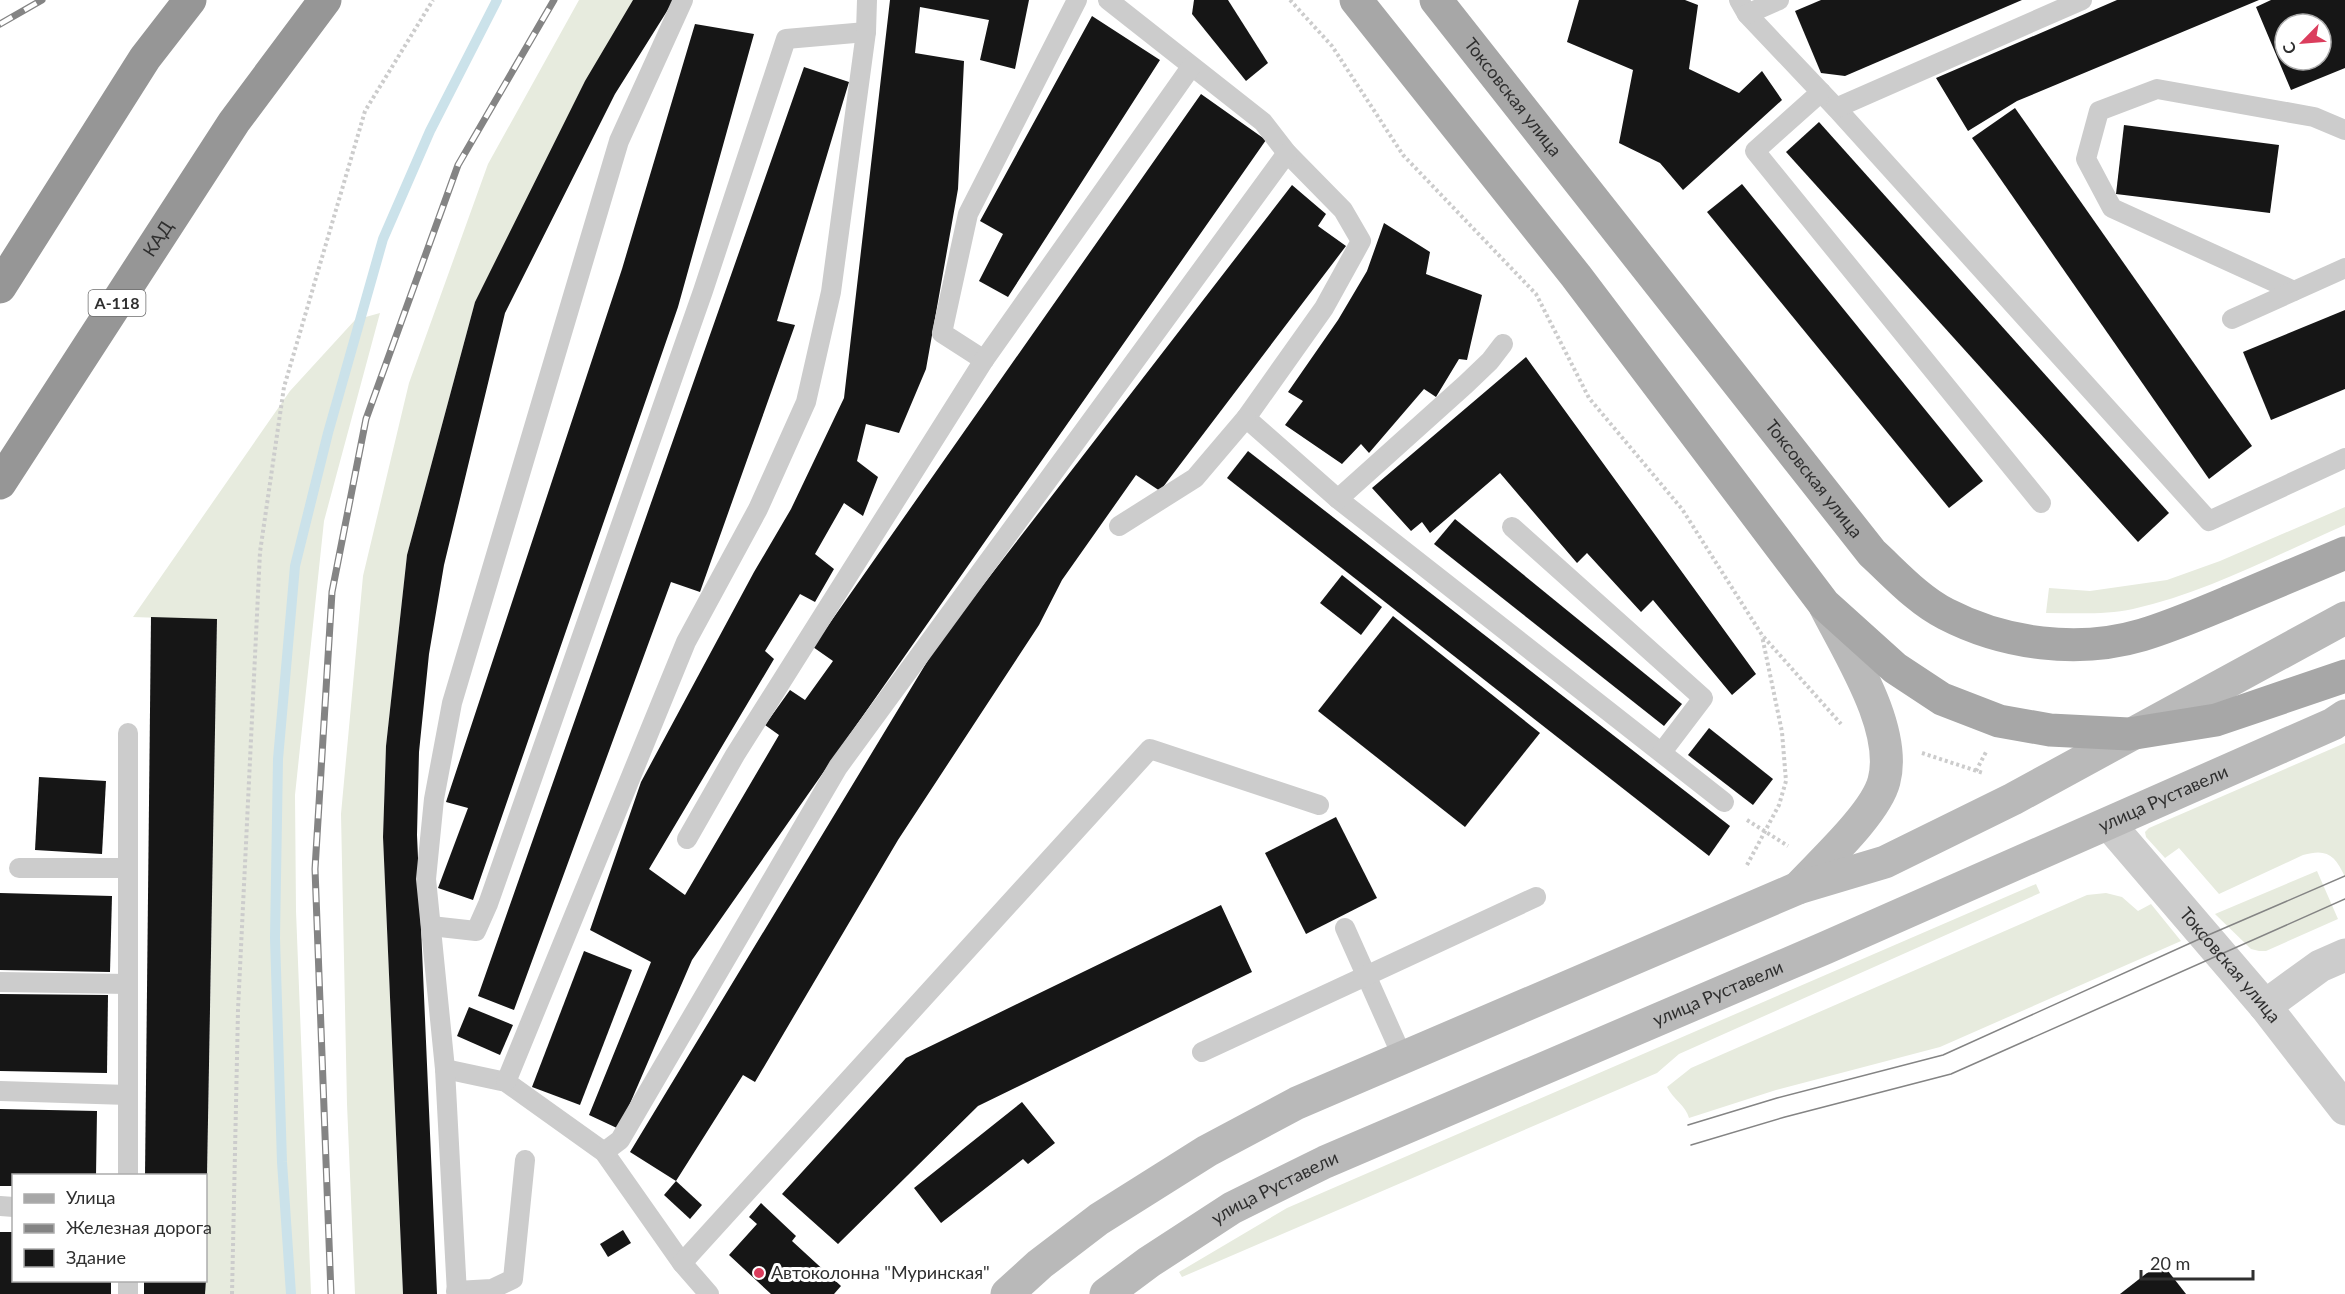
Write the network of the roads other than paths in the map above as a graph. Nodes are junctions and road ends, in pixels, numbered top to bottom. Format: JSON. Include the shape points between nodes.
{"nodes":[{"id":1,"x":190,"y":0,"type":"edge"},
{"id":2,"x":325,"y":0,"type":"edge"},
{"id":3,"x":683,"y":0,"type":"edge"},
{"id":4,"x":867,"y":0,"type":"edge"},
{"id":5,"x":1077,"y":0,"type":"edge"},
{"id":6,"x":1108,"y":0,"type":"edge"},
{"id":7,"x":1356,"y":0,"type":"edge"},
{"id":8,"x":1436,"y":0,"type":"edge"},
{"id":9,"x":1779,"y":0,"type":"edge"},
{"id":10,"x":2082,"y":0,"type":"edge"},
{"id":11,"x":1743,"y":7,"type":"edge"},
{"id":12,"x":866,"y":32,"type":"junction"},
{"id":13,"x":1191,"y":67,"type":"junction"},
{"id":14,"x":1821,"y":92,"type":"junction"},
{"id":15,"x":1836,"y":108,"type":"junction"},
{"id":16,"x":2345,"y":130,"type":"edge"},
{"id":17,"x":1287,"y":153,"type":"junction"},
{"id":18,"x":2345,"y":268,"type":"edge"},
{"id":19,"x":0,"y":287,"type":"edge"},
{"id":20,"x":2294,"y":291,"type":"junction"},
{"id":21,"x":2232,"y":319,"type":"dead end"},
{"id":22,"x":1503,"y":344,"type":"dead end"},
{"id":23,"x":984,"y":360,"type":"junction"},
{"id":24,"x":1246,"y":418,"type":"junction"},
{"id":25,"x":2345,"y":458,"type":"edge"},
{"id":26,"x":0,"y":483,"type":"edge"},
{"id":27,"x":1338,"y":499,"type":"junction"},
{"id":28,"x":2041,"y":503,"type":"dead end"},
{"id":29,"x":1119,"y":526,"type":"dead end"},
{"id":30,"x":1512,"y":527,"type":"dead end"},
{"id":31,"x":2345,"y":553,"type":"edge"},
{"id":32,"x":1824,"y":604,"type":"junction"},
{"id":33,"x":2345,"y":618,"type":"edge"},
{"id":34,"x":2345,"y":676,"type":"edge"},
{"id":35,"x":2345,"y":716,"type":"edge"},
{"id":36,"x":128,"y":733,"type":"dead end"},
{"id":37,"x":2128,"y":734,"type":"junction"},
{"id":38,"x":1662,"y":752,"type":"junction"},
{"id":39,"x":1724,"y":802,"type":"dead end"},
{"id":40,"x":1319,"y":805,"type":"dead end"},
{"id":41,"x":2109,"y":824,"type":"junction"},
{"id":42,"x":687,"y":839,"type":"dead end"},
{"id":43,"x":19,"y":868,"type":"dead end"},
{"id":44,"x":128,"y":868,"type":"junction"},
{"id":45,"x":1798,"y":888,"type":"junction"},
{"id":46,"x":1536,"y":897,"type":"dead end"},
{"id":47,"x":431,"y":926,"type":"junction"},
{"id":48,"x":1345,"y":928,"type":"dead end"},
{"id":49,"x":2345,"y":955,"type":"edge"},
{"id":50,"x":1366,"y":974,"type":"junction"},
{"id":51,"x":0,"y":982,"type":"edge"},
{"id":52,"x":128,"y":984,"type":"junction"},
{"id":53,"x":2265,"y":1006,"type":"junction"},
{"id":54,"x":1202,"y":1052,"type":"dead end"},
{"id":55,"x":1403,"y":1058,"type":"junction"},
{"id":56,"x":445,"y":1069,"type":"junction"},
{"id":57,"x":506,"y":1082,"type":"junction"},
{"id":58,"x":0,"y":1091,"type":"edge"},
{"id":59,"x":128,"y":1095,"type":"junction"},
{"id":60,"x":2345,"y":1109,"type":"edge"},
{"id":61,"x":604,"y":1152,"type":"junction"},
{"id":62,"x":525,"y":1160,"type":"dead end"},
{"id":63,"x":128,"y":1174,"type":"edge"},
{"id":64,"x":682,"y":1263,"type":"junction"},
{"id":65,"x":457,"y":1293,"type":"edge"},
{"id":66,"x":709,"y":1294,"type":"edge"},
{"id":67,"x":1007,"y":1294,"type":"edge"},
{"id":68,"x":1106,"y":1294,"type":"edge"}],
"edges":[{"from":1,"to":19,"type":"highway","via":[[145,58]]},
{"from":2,"to":26,"type":"highway","name":"КАД","number":"А-118","via":[[234,122]]},
{"from":3,"to":47,"type":"lane","via":[[619,141],[452,703],[434,799],[426,879]]},
{"from":4,"to":12,"type":"lane"},
{"from":5,"to":23,"type":"lane","via":[[968,213],[942,333]]},
{"from":6,"to":13,"type":"lane"},
{"from":7,"to":32,"type":"main road","via":[[1576,276]]},
{"from":8,"to":31,"type":"main road","name":"Токсовская улица","via":[[1872,553],[1905,585],[1944,613],[1983,631],[2024,641],[2095,644],[2139,636],[2181,622]]},
{"from":9,"to":11,"type":"lane"},
{"from":10,"to":15,"type":"lane"},
{"from":11,"to":14,"type":"lane"},
{"from":12,"to":47,"type":"lane","via":[[786,39],[703,291],[488,904],[476,931]]},
{"from":12,"to":57,"type":"lane","via":[[831,292],[806,402],[758,509],[686,642]]},
{"from":13,"to":17,"type":"lane","via":[[1263,122]]},
{"from":13,"to":23,"type":"lane"},
{"from":14,"to":15,"type":"lane"},
{"from":14,"to":28,"type":"lane","via":[[1755,151]]},
{"from":15,"to":25,"type":"lane","via":[[2210,521]]},
{"from":16,"to":20,"type":"lane","via":[[2314,117],[2157,90],[2099,111],[2086,159],[2112,208]]},
{"from":17,"to":24,"type":"lane","via":[[1343,210],[1361,241],[1324,308]]},
{"from":17,"to":61,"type":"lane","via":[[838,767],[620,1140]]},
{"from":18,"to":20,"type":"lane"},
{"from":20,"to":21,"type":"lane"},
{"from":22,"to":27,"type":"lane","via":[[1466,384]]},
{"from":23,"to":42,"type":"lane","via":[[735,755]]},
{"from":24,"to":27,"type":"lane"},
{"from":24,"to":29,"type":"lane","via":[[1195,478]]},
{"from":27,"to":38,"type":"lane"},
{"from":30,"to":38,"type":"lane","via":[[1704,698]]},
{"from":32,"to":37,"type":"main road","via":[[1895,668],[1942,699],[2009,723],[2050,730]]},
{"from":32,"to":45,"type":"main road","via":[[1876,707],[1885,747],[1884,781],[1865,816]]},
{"from":33,"to":37,"type":"main road"},
{"from":34,"to":37,"type":"main road","via":[[2216,720]]},
{"from":35,"to":41,"type":"main road","name":"улица Руставели"},
{"from":36,"to":44,"type":"lane"},
{"from":37,"to":45,"type":"main road","via":[[2013,799],[1885,862]]},
{"from":38,"to":39,"type":"lane"},
{"from":40,"to":64,"type":"lane","via":[[1150,749]]},
{"from":41,"to":53,"type":"street","name":"Токсовская улица"},
{"from":41,"to":68,"type":"main road","name":"улица Руставели","via":[[1325,1162],[1232,1208]]},
{"from":43,"to":44,"type":"lane"},
{"from":44,"to":52,"type":"lane"},
{"from":45,"to":55,"type":"main road"},
{"from":46,"to":50,"type":"lane"},
{"from":47,"to":56,"type":"lane"},
{"from":48,"to":50,"type":"lane"},
{"from":49,"to":53,"type":"street","via":[[2320,966]]},
{"from":50,"to":54,"type":"lane"},
{"from":50,"to":55,"type":"lane"},
{"from":51,"to":52,"type":"lane"},
{"from":52,"to":59,"type":"lane"},
{"from":53,"to":60,"type":"street","name":"Токсовская улица"},
{"from":55,"to":67,"type":"main road","via":[[1297,1103],[1207,1151],[1099,1220]]},
{"from":56,"to":57,"type":"lane"},
{"from":56,"to":65,"type":"lane"},
{"from":57,"to":61,"type":"lane"},
{"from":58,"to":59,"type":"lane"},
{"from":59,"to":63,"type":"lane"},
{"from":61,"to":64,"type":"lane"},
{"from":62,"to":65,"type":"lane","via":[[513,1279],[492,1289]]},
{"from":64,"to":66,"type":"lane"}]}
